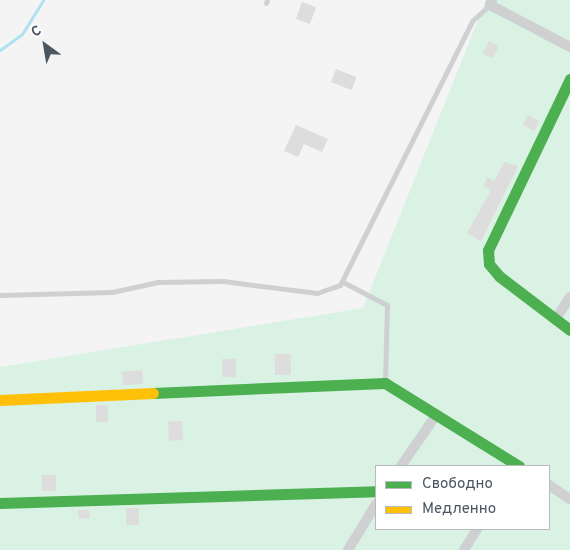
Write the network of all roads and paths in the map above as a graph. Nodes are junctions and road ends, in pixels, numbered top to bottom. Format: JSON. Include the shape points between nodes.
{"nodes":[{"id":1,"x":491,"y":2,"type":"edge"},
{"id":2,"x":570,"y":47,"type":"edge"},
{"id":3,"x":570,"y":79,"type":"edge"},
{"id":4,"x":343,"y":282,"type":"junction"},
{"id":5,"x":0,"y":295,"type":"edge"},
{"id":6,"x":570,"y":296,"type":"edge"},
{"id":7,"x":555,"y":320,"type":"junction"},
{"id":8,"x":570,"y":330,"type":"edge"},
{"id":9,"x":385,"y":383,"type":"junction"},
{"id":10,"x":0,"y":400,"type":"edge"},
{"id":11,"x":437,"y":414,"type":"junction"},
{"id":12,"x":402,"y":465,"type":"edge"},
{"id":13,"x":516,"y":465,"type":"edge"},
{"id":14,"x":550,"y":486,"type":"edge"},
{"id":15,"x":375,"y":491,"type":"edge"},
{"id":16,"x":570,"y":498,"type":"edge"},
{"id":17,"x":0,"y":503,"type":"edge"},
{"id":18,"x":375,"y":506,"type":"edge"},
{"id":19,"x":476,"y":530,"type":"edge"},
{"id":20,"x":348,"y":550,"type":"edge"},
{"id":21,"x":464,"y":550,"type":"edge"}],
"edges":[{"from":1,"to":2,"type":"street"},
{"from":1,"to":4,"type":"lane","via":[[472,21]]},
{"from":3,"to":7,"type":"street","via":[[488,250],[490,264],[499,276]]},
{"from":4,"to":5,"type":"lane","via":[[317,293],[223,281],[158,282],[112,292]]},
{"from":4,"to":9,"type":"lane","via":[[387,305]]},
{"from":6,"to":7,"type":"street"},
{"from":7,"to":8,"type":"street"},
{"from":9,"to":10,"type":"street"},
{"from":9,"to":11,"type":"street"},
{"from":11,"to":12,"type":"street"},
{"from":11,"to":13,"type":"street"},
{"from":14,"to":16,"type":"street"},
{"from":15,"to":17,"type":"street"},
{"from":18,"to":20,"type":"street"},
{"from":19,"to":21,"type":"street"}]}
